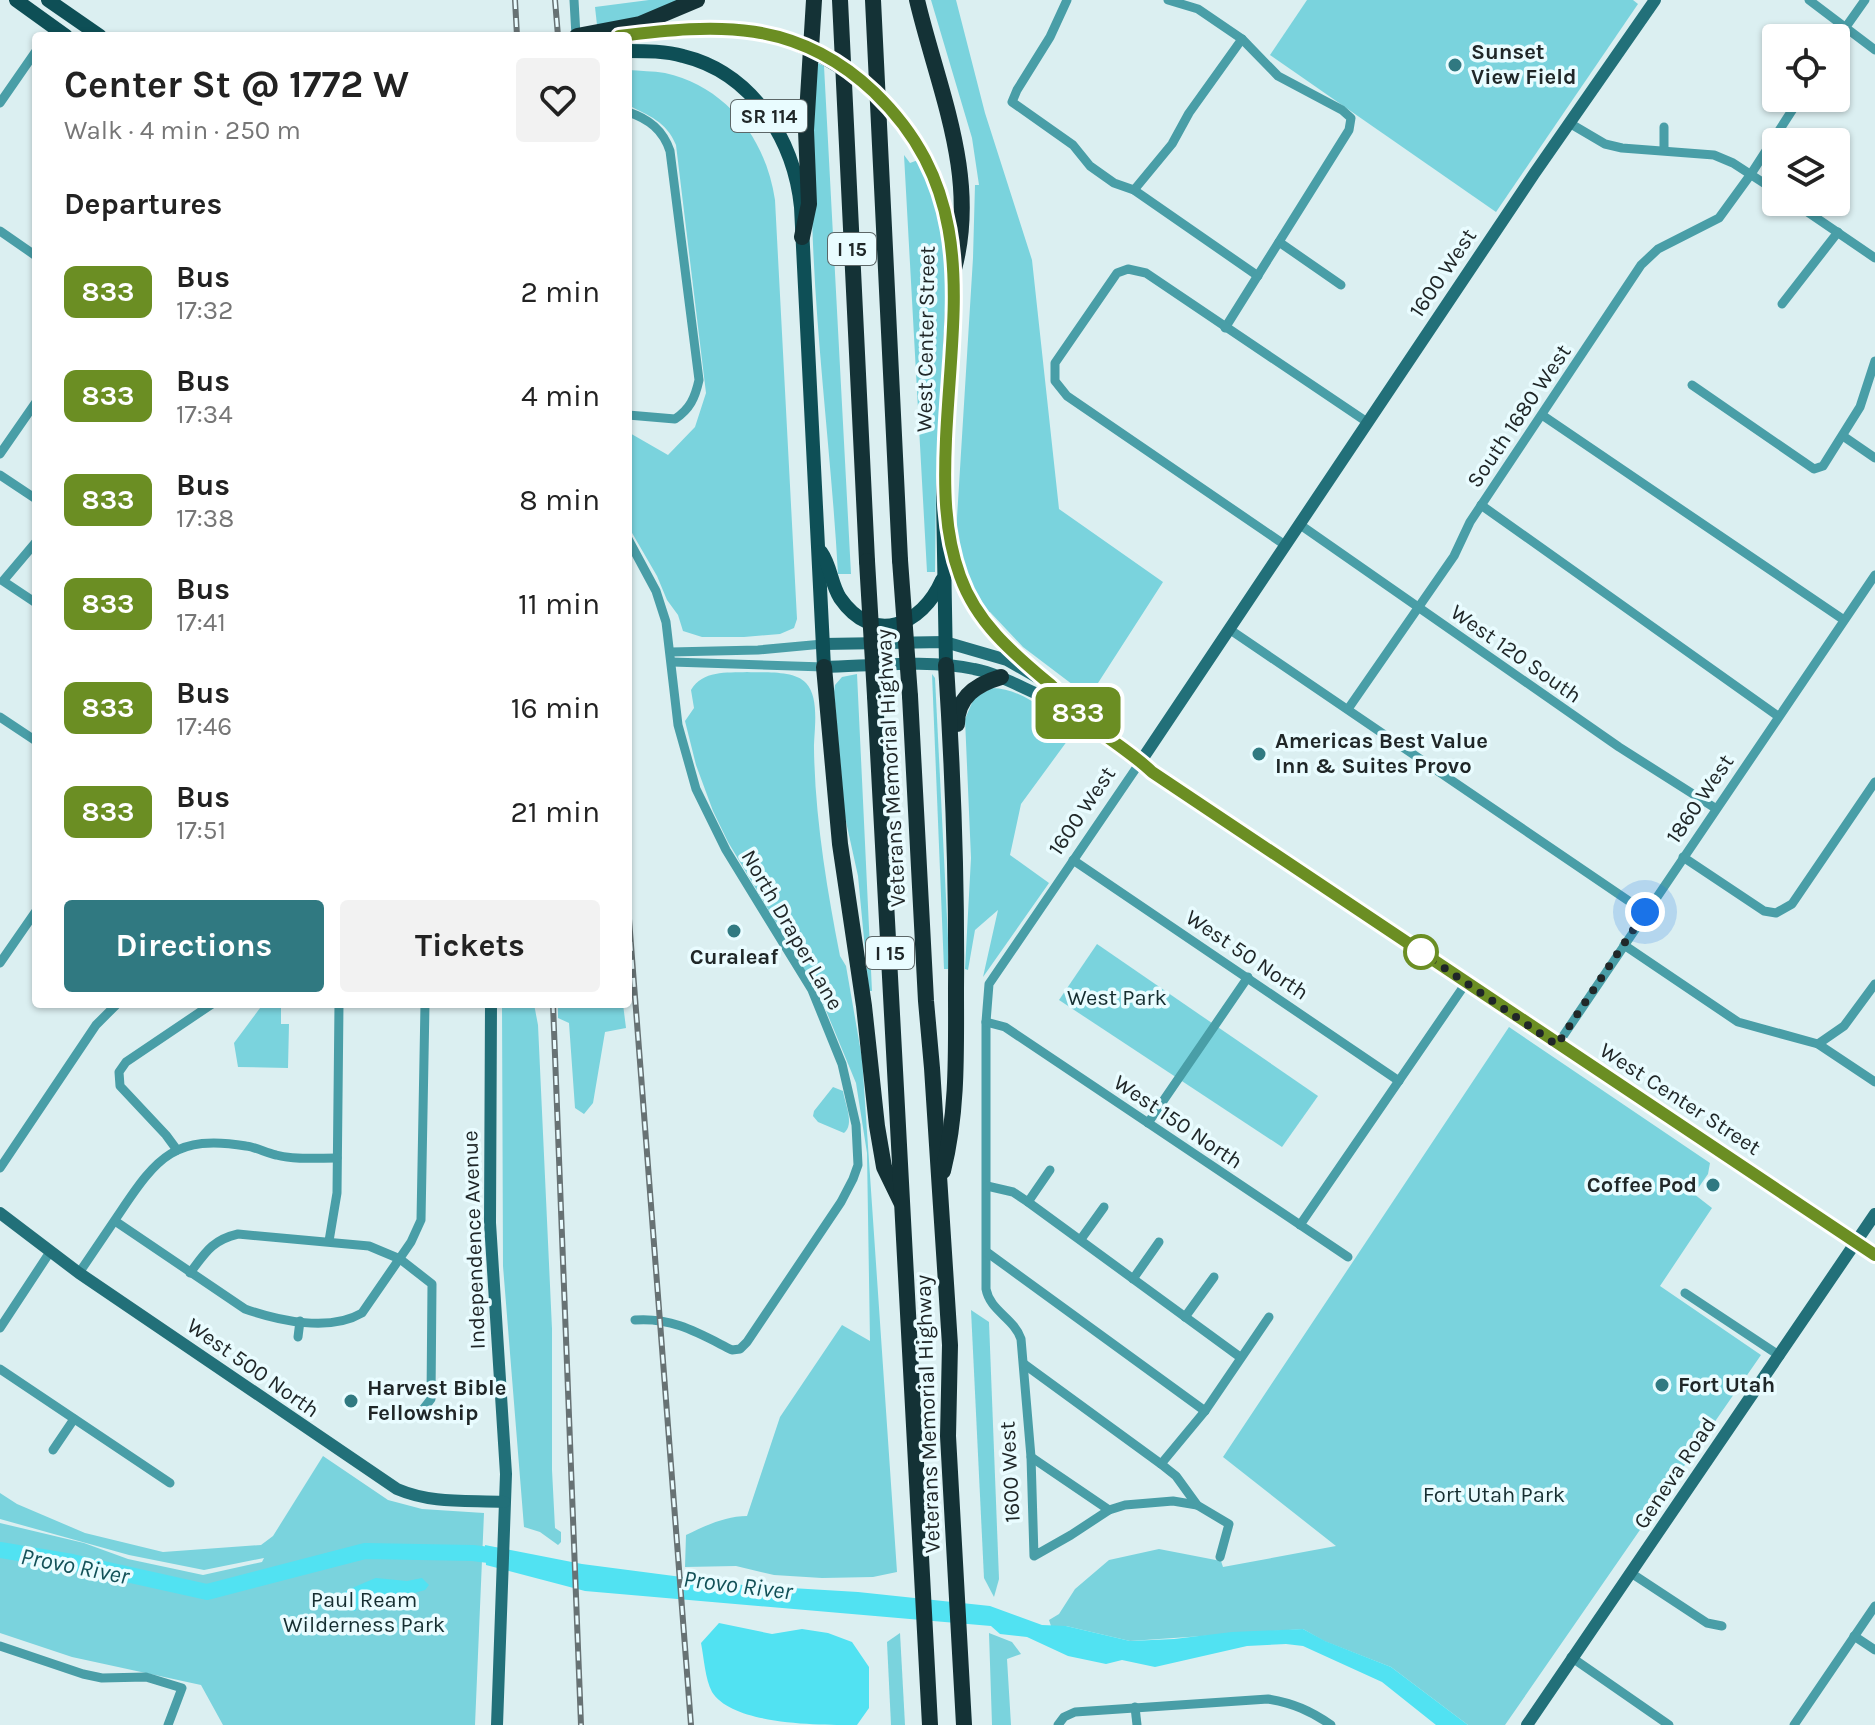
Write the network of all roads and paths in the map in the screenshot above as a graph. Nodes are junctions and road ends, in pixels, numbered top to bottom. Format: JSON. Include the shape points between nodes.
{"nodes":[{"id":1,"x":16,"y":0,"type":"edge"},
{"id":2,"x":574,"y":0,"type":"edge"},
{"id":3,"x":697,"y":0,"type":"edge"},
{"id":4,"x":814,"y":0,"type":"edge"},
{"id":5,"x":840,"y":0,"type":"edge"},
{"id":6,"x":873,"y":0,"type":"edge"},
{"id":7,"x":917,"y":0,"type":"edge"},
{"id":8,"x":1067,"y":0,"type":"edge"},
{"id":9,"x":1168,"y":0,"type":"edge"},
{"id":10,"x":1655,"y":0,"type":"edge"},
{"id":11,"x":1809,"y":0,"type":"edge"},
{"id":12,"x":1865,"y":0,"type":"edge"},
{"id":13,"x":55,"y":2,"type":"edge"},
{"id":14,"x":1841,"y":24,"type":"edge"},
{"id":15,"x":1847,"y":24,"type":"edge"},
{"id":16,"x":49,"y":31,"type":"edge"},
{"id":17,"x":1850,"y":31,"type":"edge"},
{"id":18,"x":95,"y":32,"type":"edge"},
{"id":19,"x":577,"y":32,"type":"edge"},
{"id":20,"x":617,"y":32,"type":"edge"},
{"id":21,"x":630,"y":32,"type":"edge"},
{"id":22,"x":1242,"y":39,"type":"junction"},
{"id":23,"x":1875,"y":50,"type":"edge"},
{"id":24,"x":632,"y":51,"type":"edge"},
{"id":25,"x":32,"y":57,"type":"edge"},
{"id":26,"x":0,"y":103,"type":"edge"},
{"id":27,"x":1791,"y":112,"type":"edge"},
{"id":28,"x":632,"y":114,"type":"edge"},
{"id":29,"x":1571,"y":124,"type":"junction"},
{"id":30,"x":1664,"y":127,"type":"dead end"},
{"id":31,"x":1664,"y":150,"type":"junction"},
{"id":32,"x":1751,"y":174,"type":"junction"},
{"id":33,"x":1762,"y":181,"type":"edge"},
{"id":34,"x":1134,"y":190,"type":"junction"},
{"id":35,"x":1814,"y":216,"type":"edge"},
{"id":36,"x":0,"y":231,"type":"edge"},
{"id":37,"x":1838,"y":232,"type":"junction"},
{"id":38,"x":802,"y":237,"type":"junction"},
{"id":39,"x":1279,"y":242,"type":"junction"},
{"id":40,"x":32,"y":253,"type":"edge"},
{"id":41,"x":1875,"y":258,"type":"edge"},
{"id":42,"x":954,"y":269,"type":"junction"},
{"id":43,"x":1258,"y":276,"type":"junction"},
{"id":44,"x":1341,"y":285,"type":"dead end"},
{"id":45,"x":1782,"y":304,"type":"dead end"},
{"id":46,"x":1225,"y":328,"type":"junction"},
{"id":47,"x":1875,"y":361,"type":"edge"},
{"id":48,"x":1692,"y":385,"type":"dead end"},
{"id":49,"x":32,"y":408,"type":"edge"},
{"id":50,"x":632,"y":415,"type":"edge"},
{"id":51,"x":1542,"y":415,"type":"junction"},
{"id":52,"x":1367,"y":422,"type":"junction"},
{"id":53,"x":1843,"y":436,"type":"junction"},
{"id":54,"x":0,"y":454,"type":"edge"},
{"id":55,"x":1875,"y":458,"type":"edge"},
{"id":56,"x":0,"y":475,"type":"edge"},
{"id":57,"x":32,"y":496,"type":"edge"},
{"id":58,"x":943,"y":497,"type":"junction"},
{"id":59,"x":1481,"y":505,"type":"junction"},
{"id":60,"x":1299,"y":524,"type":"junction"},
{"id":61,"x":1285,"y":545,"type":"junction"},
{"id":62,"x":632,"y":546,"type":"edge"},
{"id":63,"x":32,"y":547,"type":"edge"},
{"id":64,"x":819,"y":548,"type":"junction"},
{"id":65,"x":1875,"y":575,"type":"edge"},
{"id":66,"x":943,"y":578,"type":"junction"},
{"id":67,"x":32,"y":600,"type":"edge"},
{"id":68,"x":1418,"y":608,"type":"junction"},
{"id":69,"x":1844,"y":620,"type":"junction"},
{"id":70,"x":1229,"y":629,"type":"junction"},
{"id":71,"x":945,"y":642,"type":"junction"},
{"id":72,"x":823,"y":644,"type":"junction"},
{"id":73,"x":672,"y":657,"type":"junction"},
{"id":74,"x":946,"y":665,"type":"junction"},
{"id":75,"x":824,"y":667,"type":"junction"},
{"id":76,"x":1001,"y":677,"type":"junction"},
{"id":77,"x":1043,"y":680,"type":"junction"},
{"id":78,"x":1067,"y":705,"type":"junction"},
{"id":79,"x":1348,"y":709,"type":"junction"},
{"id":80,"x":1778,"y":716,"type":"junction"},
{"id":81,"x":0,"y":717,"type":"edge"},
{"id":82,"x":32,"y":738,"type":"edge"},
{"id":83,"x":951,"y":749,"type":"junction"},
{"id":84,"x":1141,"y":761,"type":"junction"},
{"id":85,"x":1875,"y":782,"type":"edge"},
{"id":86,"x":1715,"y":808,"type":"junction"},
{"id":87,"x":1683,"y":857,"type":"junction"},
{"id":88,"x":1073,"y":860,"type":"junction"},
{"id":89,"x":1645,"y":912,"type":"junction"},
{"id":90,"x":32,"y":917,"type":"edge"},
{"id":91,"x":0,"y":942,"type":"edge"},
{"id":92,"x":1624,"y":945,"type":"junction"},
{"id":93,"x":9,"y":949,"type":"junction"},
{"id":94,"x":0,"y":963,"type":"edge"},
{"id":95,"x":1248,"y":977,"type":"junction"},
{"id":96,"x":1466,"y":983,"type":"junction"},
{"id":97,"x":1875,"y":984,"type":"edge"},
{"id":98,"x":113,"y":1008,"type":"edge"},
{"id":99,"x":206,"y":1008,"type":"edge"},
{"id":100,"x":339,"y":1008,"type":"edge"},
{"id":101,"x":425,"y":1008,"type":"edge"},
{"id":102,"x":491,"y":1008,"type":"edge"},
{"id":103,"x":986,"y":1022,"type":"junction"},
{"id":104,"x":1818,"y":1044,"type":"junction"},
{"id":105,"x":1557,"y":1045,"type":"junction"},
{"id":106,"x":1399,"y":1081,"type":"junction"},
{"id":107,"x":1875,"y":1082,"type":"edge"},
{"id":108,"x":1148,"y":1123,"type":"junction"},
{"id":109,"x":177,"y":1150,"type":"junction"},
{"id":110,"x":337,"y":1158,"type":"junction"},
{"id":111,"x":0,"y":1168,"type":"edge"},
{"id":112,"x":1050,"y":1170,"type":"dead end"},
{"id":113,"x":939,"y":1184,"type":"junction"},
{"id":114,"x":987,"y":1186,"type":"junction"},
{"id":115,"x":1028,"y":1202,"type":"junction"},
{"id":116,"x":1104,"y":1207,"type":"dead end"},
{"id":117,"x":904,"y":1209,"type":"junction"},
{"id":118,"x":0,"y":1213,"type":"edge"},
{"id":119,"x":1875,"y":1214,"type":"edge"},
{"id":120,"x":115,"y":1221,"type":"junction"},
{"id":121,"x":1300,"y":1225,"type":"junction"},
{"id":122,"x":1081,"y":1239,"type":"junction"},
{"id":123,"x":329,"y":1241,"type":"junction"},
{"id":124,"x":1159,"y":1242,"type":"dead end"},
{"id":125,"x":1856,"y":1243,"type":"junction"},
{"id":126,"x":50,"y":1252,"type":"junction"},
{"id":127,"x":988,"y":1253,"type":"junction"},
{"id":128,"x":1875,"y":1255,"type":"edge"},
{"id":129,"x":1348,"y":1257,"type":"dead end"},
{"id":130,"x":400,"y":1259,"type":"junction"},
{"id":131,"x":79,"y":1273,"type":"junction"},
{"id":132,"x":190,"y":1273,"type":"junction"},
{"id":133,"x":1214,"y":1277,"type":"dead end"},
{"id":134,"x":1133,"y":1279,"type":"junction"},
{"id":135,"x":1685,"y":1293,"type":"dead end"},
{"id":136,"x":1185,"y":1317,"type":"junction"},
{"id":137,"x":1269,"y":1317,"type":"dead end"},
{"id":138,"x":635,"y":1320,"type":"dead end"},
{"id":139,"x":300,"y":1321,"type":"junction"},
{"id":140,"x":0,"y":1328,"type":"edge"},
{"id":141,"x":298,"y":1337,"type":"dead end"},
{"id":142,"x":1780,"y":1356,"type":"junction"},
{"id":143,"x":1240,"y":1357,"type":"junction"},
{"id":144,"x":1024,"y":1364,"type":"junction"},
{"id":145,"x":0,"y":1369,"type":"edge"},
{"id":146,"x":1205,"y":1411,"type":"junction"},
{"id":147,"x":421,"y":1412,"type":"dead end"},
{"id":148,"x":74,"y":1419,"type":"junction"},
{"id":149,"x":53,"y":1450,"type":"dead end"},
{"id":150,"x":1031,"y":1457,"type":"junction"},
{"id":151,"x":1161,"y":1464,"type":"junction"},
{"id":152,"x":170,"y":1483,"type":"dead end"},
{"id":153,"x":504,"y":1502,"type":"junction"},
{"id":154,"x":1197,"y":1505,"type":"junction"},
{"id":155,"x":1109,"y":1510,"type":"junction"},
{"id":156,"x":1220,"y":1557,"type":"dead end"},
{"id":157,"x":1631,"y":1573,"type":"junction"},
{"id":158,"x":1875,"y":1606,"type":"edge"},
{"id":159,"x":1722,"y":1626,"type":"dead end"},
{"id":160,"x":1854,"y":1636,"type":"junction"},
{"id":161,"x":0,"y":1646,"type":"edge"},
{"id":162,"x":1875,"y":1650,"type":"edge"},
{"id":163,"x":1571,"y":1657,"type":"junction"},
{"id":164,"x":1135,"y":1707,"type":"junction"},
{"id":165,"x":168,"y":1725,"type":"edge"},
{"id":166,"x":497,"y":1725,"type":"edge"},
{"id":167,"x":930,"y":1725,"type":"edge"},
{"id":168,"x":964,"y":1725,"type":"edge"},
{"id":169,"x":1058,"y":1725,"type":"edge"},
{"id":170,"x":1137,"y":1725,"type":"edge"},
{"id":171,"x":1331,"y":1725,"type":"edge"},
{"id":172,"x":1527,"y":1725,"type":"edge"},
{"id":173,"x":1669,"y":1725,"type":"edge"},
{"id":174,"x":1794,"y":1725,"type":"edge"}],
"edges":[{"from":1,"to":16,"type":"main road"},
{"from":2,"to":19,"type":"street"},
{"from":3,"to":20,"type":"highway"},
{"from":4,"to":38,"type":"highway","via":[[806,130],[809,204]]},
{"from":5,"to":117,"type":"highway","name":"Veterans Memorial Highway","number":"I 15","bridge":true},
{"from":6,"to":113,"type":"highway","name":"Veterans Memorial Highway","number":"I 15","bridge":true,"via":[[900,560]]},
{"from":7,"to":42,"type":"highway","via":[[960,164],[962,232]]},
{"from":8,"to":34,"type":"street","via":[[1012,102],[1073,145],[1090,166]]},
{"from":9,"to":22,"type":"street","via":[[1198,9]]},
{"from":10,"to":29,"type":"street","name":"1600 West"},
{"from":11,"to":14,"type":"street"},
{"from":12,"to":15,"type":"street"},
{"from":13,"to":18,"type":"main road"},
{"from":17,"to":23,"type":"street"},
{"from":21,"to":42,"type":"main road","name":"West Center Street","bridge":true,"via":[[710,27],[753,31],[817,52],[858,78],[901,120],[932,172],[950,230]]},
{"from":22,"to":34,"type":"street","via":[[1172,144]]},
{"from":22,"to":39,"type":"street","via":[[1278,76],[1351,118],[1349,130]]},
{"from":24,"to":38,"type":"main road","number":"SR 114","via":[[698,60],[753,97],[778,131],[793,165]]},
{"from":25,"to":26,"type":"street"},
{"from":27,"to":32,"type":"street","name":"South 1680 West"},
{"from":28,"to":50,"type":"street","via":[[650,121],[667,141],[698,365],[696,395],[675,419]]},
{"from":29,"to":31,"type":"street","via":[[1605,144]]},
{"from":29,"to":52,"type":"street","name":"1600 West"},
{"from":30,"to":31,"type":"street"},
{"from":31,"to":32,"type":"street","via":[[1714,155]]},
{"from":32,"to":33,"type":"street"},
{"from":32,"to":51,"type":"street","name":"South 1680 West","via":[[1719,218],[1658,249],[1641,265]]},
{"from":34,"to":43,"type":"street"},
{"from":35,"to":37,"type":"street"},
{"from":36,"to":40,"type":"street"},
{"from":37,"to":41,"type":"street"},
{"from":37,"to":45,"type":"street"},
{"from":38,"to":64,"type":"main road","number":"SR 114"},
{"from":39,"to":43,"type":"street"},
{"from":39,"to":44,"type":"street"},
{"from":42,"to":58,"type":"main road","name":"West Center Street"},
{"from":43,"to":46,"type":"street"},
{"from":46,"to":52,"type":"street"},
{"from":46,"to":61,"type":"street","via":[[1146,273],[1128,269],[1117,273],[1055,363],[1055,381],[1067,396]]},
{"from":47,"to":53,"type":"street","via":[[1860,407]]},
{"from":48,"to":53,"type":"street","via":[[1814,469],[1823,466]]},
{"from":49,"to":54,"type":"street"},
{"from":51,"to":59,"type":"street","name":"South 1680 West"},
{"from":51,"to":69,"type":"street"},
{"from":52,"to":60,"type":"street","name":"1600 West"},
{"from":53,"to":55,"type":"street"},
{"from":56,"to":57,"type":"street"},
{"from":58,"to":66,"type":"main road","name":"West Center Street"},
{"from":58,"to":77,"type":"main road","via":[[955,561],[972,604],[997,638]]},
{"from":59,"to":68,"type":"street","name":"South 1680 West"},
{"from":59,"to":80,"type":"street"},
{"from":60,"to":61,"type":"street","name":"1600 West"},
{"from":60,"to":68,"type":"street","name":"West 120 South"},
{"from":61,"to":70,"type":"street","name":"1600 West"},
{"from":62,"to":73,"type":"street","name":"North Draper Lane","via":[[656,591]]},
{"from":63,"to":67,"type":"street","via":[[3,581]]},
{"from":64,"to":66,"type":"main road","via":[[842,600],[855,615],[875,625],[898,624],[918,614]]},
{"from":64,"to":72,"type":"main road","number":"SR 114"},
{"from":65,"to":69,"type":"street","name":"1860 West"},
{"from":66,"to":71,"type":"main road","name":"West Center Street"},
{"from":68,"to":79,"type":"street","name":"South 1680 West"},
{"from":68,"to":86,"type":"street","name":"West 120 South"},
{"from":69,"to":80,"type":"street","name":"1860 West"},
{"from":70,"to":79,"type":"street"},
{"from":70,"to":84,"type":"street","name":"1600 West"},
{"from":71,"to":72,"type":"street","name":"West Center Street"},
{"from":71,"to":74,"type":"main road","name":"West Center Street"},
{"from":71,"to":77,"type":"street","name":"West Center Street","via":[[999,657]]},
{"from":72,"to":73,"type":"street","name":"West Center Street"},
{"from":72,"to":75,"type":"main road","number":"SR 114"},
{"from":73,"to":75,"type":"street","name":"West Center Street"},
{"from":73,"to":138,"type":"street","name":"North Draper Lane","via":[[678,725],[696,789],[726,850],[812,990],[842,1064],[856,1125],[858,1165],[841,1202],[740,1349],[675,1323]]},
{"from":74,"to":75,"type":"street","name":"West Center Street"},
{"from":74,"to":76,"type":"street","name":"West Center Street"},
{"from":74,"to":83,"type":"highway"},
{"from":75,"to":117,"type":"highway","via":[[840,844],[877,1126],[884,1167]]},
{"from":76,"to":78,"type":"street","name":"West Center Street"},
{"from":76,"to":83,"type":"highway","via":[[966,695]]},
{"from":77,"to":78,"type":"street","name":"West Center Street"},
{"from":78,"to":84,"type":"street","name":"West Center Street"},
{"from":79,"to":89,"type":"street"},
{"from":80,"to":86,"type":"street","name":"1860 West"},
{"from":81,"to":82,"type":"street"},
{"from":83,"to":113,"type":"highway","via":[[957,901],[955,1079],[951,1140]]},
{"from":84,"to":88,"type":"street","name":"1600 West"},
{"from":84,"to":96,"type":"street","name":"West Center Street"},
{"from":85,"to":87,"type":"street","via":[[1792,904],[1776,913],[1764,911]]},
{"from":86,"to":87,"type":"street","name":"1860 West"},
{"from":87,"to":89,"type":"street","name":"1860 West"},
{"from":88,"to":95,"type":"street","name":"West 50 North"},
{"from":88,"to":103,"type":"street","name":"1600 West","via":[[989,984]]},
{"from":89,"to":92,"type":"street","name":"1860 West"},
{"from":90,"to":93,"type":"street"},
{"from":91,"to":93,"type":"street"},
{"from":92,"to":104,"type":"street","via":[[1738,1022]]},
{"from":92,"to":105,"type":"street","name":"1860 West"},
{"from":93,"to":94,"type":"street"},
{"from":95,"to":106,"type":"street","name":"West 50 North"},
{"from":95,"to":108,"type":"street"},
{"from":96,"to":105,"type":"street","name":"West Center Street"},
{"from":96,"to":106,"type":"street"},
{"from":97,"to":104,"type":"street","via":[[1844,1026]]},
{"from":98,"to":111,"type":"street","via":[[96,1025]]},
{"from":99,"to":109,"type":"street","via":[[119,1072],[120,1086]]},
{"from":100,"to":110,"type":"street"},
{"from":101,"to":130,"type":"street","via":[[423,1207],[416,1234]]},
{"from":102,"to":153,"type":"street","name":"Independence Avenue","via":[[490,1223]]},
{"from":103,"to":108,"type":"street","name":"West 150 North","via":[[1005,1027]]},
{"from":103,"to":114,"type":"street","name":"1600 West"},
{"from":104,"to":107,"type":"street"},
{"from":105,"to":125,"type":"street","name":"West Center Street"},
{"from":106,"to":121,"type":"street"},
{"from":108,"to":121,"type":"street","name":"West 150 North"},
{"from":109,"to":110,"type":"street","via":[[220,1143],[295,1158]]},
{"from":109,"to":120,"type":"street","via":[[150,1169]]},
{"from":110,"to":123,"type":"street","via":[[337,1202]]},
{"from":112,"to":115,"type":"street"},
{"from":113,"to":168,"type":"highway","name":"Veterans Memorial Highway","number":"I 15"},
{"from":114,"to":115,"type":"street"},
{"from":114,"to":127,"type":"street","name":"1600 West"},
{"from":115,"to":122,"type":"street"},
{"from":116,"to":122,"type":"street"},
{"from":117,"to":167,"type":"highway","name":"Veterans Memorial Highway","number":"I 15"},
{"from":118,"to":126,"type":"street","name":"West 500 North"},
{"from":119,"to":125,"type":"street","name":"Geneva Road"},
{"from":120,"to":131,"type":"street"},
{"from":120,"to":132,"type":"street"},
{"from":121,"to":129,"type":"street","name":"West 150 North"},
{"from":122,"to":134,"type":"street"},
{"from":123,"to":130,"type":"street","via":[[369,1246]]},
{"from":123,"to":132,"type":"street","via":[[238,1234],[209,1246]]},
{"from":124,"to":134,"type":"street"},
{"from":125,"to":128,"type":"street","name":"West Center Street"},
{"from":125,"to":142,"type":"street","name":"Geneva Road"},
{"from":126,"to":131,"type":"street","name":"West 500 North"},
{"from":126,"to":140,"type":"street"},
{"from":127,"to":144,"type":"street","name":"1600 West","via":[[987,1298],[1020,1333]]},
{"from":127,"to":146,"type":"street"},
{"from":130,"to":139,"type":"street","via":[[362,1313],[343,1322]]},
{"from":130,"to":147,"type":"street","via":[[432,1284],[431,1399]]},
{"from":131,"to":153,"type":"street","name":"West 500 North","via":[[397,1489],[437,1501]]},
{"from":132,"to":139,"type":"street","via":[[245,1309]]},
{"from":133,"to":136,"type":"street"},
{"from":134,"to":136,"type":"street"},
{"from":135,"to":142,"type":"street"},
{"from":136,"to":143,"type":"street"},
{"from":137,"to":143,"type":"street"},
{"from":139,"to":141,"type":"street"},
{"from":142,"to":157,"type":"street","name":"Geneva Road"},
{"from":143,"to":146,"type":"street"},
{"from":144,"to":150,"type":"street","name":"1600 West"},
{"from":144,"to":151,"type":"street"},
{"from":145,"to":148,"type":"street"},
{"from":146,"to":151,"type":"street"},
{"from":148,"to":149,"type":"street"},
{"from":148,"to":152,"type":"street"},
{"from":150,"to":155,"type":"street"},
{"from":150,"to":155,"type":"street","name":"1600 West","via":[[1034,1556]]},
{"from":151,"to":154,"type":"street"},
{"from":153,"to":166,"type":"street","name":"Independence Avenue"},
{"from":154,"to":155,"type":"street","via":[[1146,1501]]},
{"from":154,"to":156,"type":"street","via":[[1229,1524]]},
{"from":157,"to":159,"type":"street","via":[[1707,1623]]},
{"from":157,"to":163,"type":"street","name":"Geneva Road"},
{"from":158,"to":160,"type":"street"},
{"from":160,"to":162,"type":"street"},
{"from":160,"to":174,"type":"street"},
{"from":161,"to":165,"type":"street","via":[[83,1674],[146,1677],[182,1688]]},
{"from":163,"to":172,"type":"street","name":"Geneva Road"},
{"from":163,"to":173,"type":"street"},
{"from":164,"to":169,"type":"street","via":[[1075,1712]]},
{"from":164,"to":170,"type":"street"},
{"from":164,"to":171,"type":"street","via":[[1268,1699],[1289,1702]]}]}
